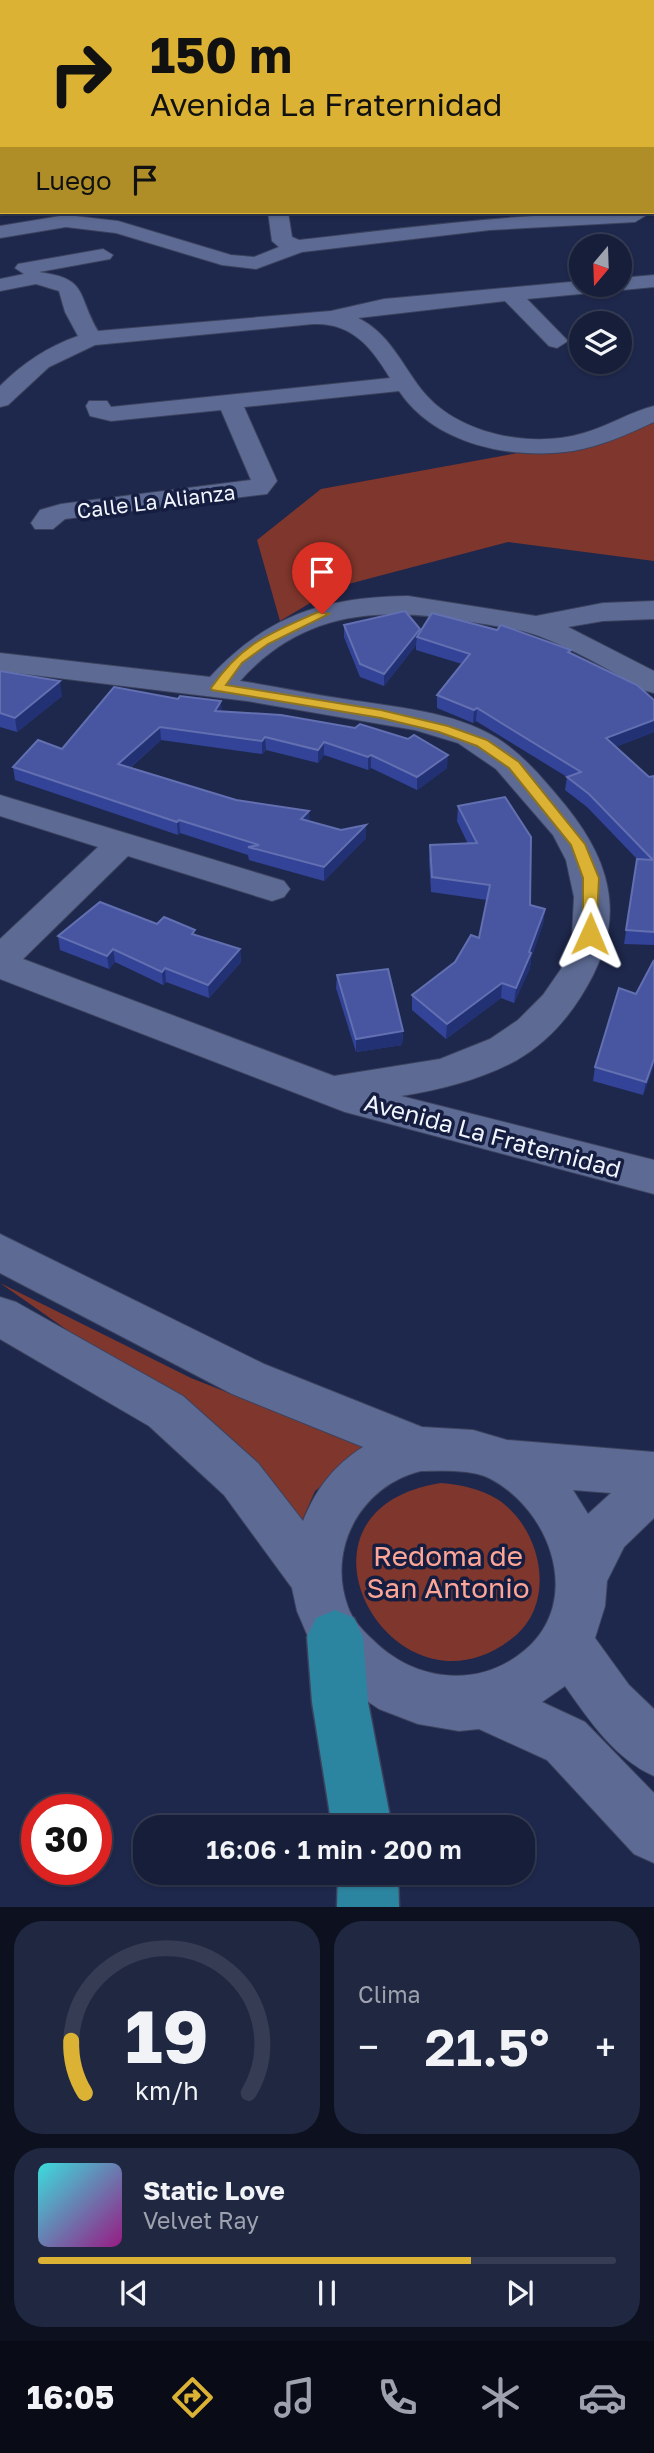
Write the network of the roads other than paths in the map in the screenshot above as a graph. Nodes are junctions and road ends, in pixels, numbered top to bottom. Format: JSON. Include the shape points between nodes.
{"nodes":[{"id":1,"x":278,"y":214,"type":"edge"},
{"id":2,"x":635,"y":216,"type":"dead end"},
{"id":3,"x":0,"y":232,"type":"edge"},
{"id":4,"x":298,"y":246,"type":"junction"},
{"id":5,"x":103,"y":255,"type":"dead end"},
{"id":6,"x":0,"y":272,"type":"edge"},
{"id":7,"x":654,"y":281,"type":"edge"},
{"id":8,"x":632,"y":283,"type":"edge"},
{"id":9,"x":0,"y":285,"type":"edge"},
{"id":10,"x":569,"y":289,"type":"edge"},
{"id":11,"x":511,"y":295,"type":"junction"},
{"id":12,"x":331,"y":317,"type":"junction"},
{"id":13,"x":91,"y":339,"type":"junction"},
{"id":14,"x":558,"y":341,"type":"dead end"},
{"id":15,"x":406,"y":383,"type":"junction"},
{"id":16,"x":0,"y":400,"type":"edge"},
{"id":17,"x":229,"y":401,"type":"junction"},
{"id":18,"x":98,"y":406,"type":"dead end"},
{"id":19,"x":654,"y":413,"type":"edge"},
{"id":20,"x":44,"y":523,"type":"dead end"},
{"id":21,"x":654,"y":610,"type":"edge"},
{"id":22,"x":536,"y":625,"type":"junction"},
{"id":23,"x":0,"y":662,"type":"edge"},
{"id":24,"x":654,"y":684,"type":"edge"},
{"id":25,"x":217,"y":688,"type":"junction"},
{"id":26,"x":0,"y":805,"type":"edge"},
{"id":27,"x":122,"y":843,"type":"junction"},
{"id":28,"x":272,"y":889,"type":"dead end"},
{"id":29,"x":0,"y":962,"type":"edge"},
{"id":30,"x":333,"y":1091,"type":"junction"},
{"id":31,"x":654,"y":1177,"type":"edge"},
{"id":32,"x":0,"y":1252,"type":"edge"},
{"id":33,"x":0,"y":1317,"type":"edge"},
{"id":34,"x":421,"y":1449,"type":"junction"},
{"id":35,"x":504,"y":1461,"type":"junction"},
{"id":36,"x":654,"y":1474,"type":"edge"},
{"id":37,"x":654,"y":1486,"type":"edge"},
{"id":38,"x":583,"y":1575,"type":"junction"},
{"id":39,"x":316,"y":1579,"type":"junction"},
{"id":40,"x":335,"y":1637,"type":"junction"},
{"id":41,"x":567,"y":1644,"type":"junction"},
{"id":42,"x":481,"y":1702,"type":"junction"},
{"id":43,"x":654,"y":1748,"type":"edge"},
{"id":44,"x":360,"y":1815,"type":"edge"},
{"id":45,"x":654,"y":1834,"type":"edge"},
{"id":46,"x":368,"y":1885,"type":"edge"},
{"id":47,"x":368,"y":1907,"type":"edge"}],
"edges":[{"from":1,"to":4,"type":"street","via":[[282,241]]},
{"from":2,"to":4,"type":"street","via":[[489,224]]},
{"from":3,"to":4,"type":"street","via":[[66,221],[118,227],[229,261],[256,263]]},
{"from":5,"to":6,"type":"street"},
{"from":7,"to":8,"type":"street"},
{"from":9,"to":13,"type":"street","via":[[36,278],[58,281],[68,288]]},
{"from":10,"to":11,"type":"street"},
{"from":11,"to":12,"type":"street","via":[[384,306]]},
{"from":11,"to":14,"type":"street"},
{"from":12,"to":13,"type":"street"},
{"from":12,"to":15,"type":"street","via":[[373,336]]},
{"from":13,"to":16,"type":"street","via":[[33,365]]},
{"from":15,"to":17,"type":"street"},
{"from":15,"to":19,"type":"street","via":[[434,416],[474,434],[517,443],[594,438]]},
{"from":17,"to":18,"type":"street","via":[[111,414],[99,411]]},
{"from":17,"to":20,"type":"street","name":"Calle La Alianza","via":[[264,481],[258,488],[61,512]]},
{"from":21,"to":22,"type":"street","via":[[603,612]]},
{"from":22,"to":24,"type":"street"},
{"from":22,"to":25,"type":"street","via":[[418,604],[370,604],[322,614],[263,641],[238,660]]},
{"from":23,"to":25,"type":"street"},
{"from":25,"to":30,"type":"street","via":[[381,714],[482,743],[514,765],[578,844],[591,878],[590,934],[579,970],[537,1027],[495,1054],[428,1079]]},
{"from":26,"to":27,"type":"street"},
{"from":27,"to":28,"type":"street"},
{"from":27,"to":29,"type":"street"},
{"from":29,"to":30,"type":"street","name":"Avenida La Fraternidad"},
{"from":30,"to":31,"type":"street","name":"Avenida La Fraternidad"},
{"from":32,"to":34,"type":"street","via":[[248,1379]]},
{"from":33,"to":39,"type":"street","via":[[166,1411],[241,1479]]},
{"from":34,"to":35,"type":"street","via":[[463,1449]]},
{"from":34,"to":39,"type":"street","via":[[385,1460],[355,1480],[332,1507],[318,1541]]},
{"from":35,"to":36,"type":"street"},
{"from":35,"to":38,"type":"street","via":[[543,1489],[571,1529]]},
{"from":37,"to":38,"type":"street","via":[[606,1530]]},
{"from":38,"to":41,"type":"street","via":[[580,1611]]},
{"from":39,"to":40,"type":"street"},
{"from":40,"to":42,"type":"street","via":[[373,1677],[425,1701]]},
{"from":40,"to":44,"type":"main road"},
{"from":41,"to":42,"type":"street","via":[[531,1681]]},
{"from":41,"to":43,"type":"street","via":[[610,1704]]},
{"from":42,"to":45,"type":"street","via":[[566,1741]]},
{"from":46,"to":47,"type":"main road"}]}
